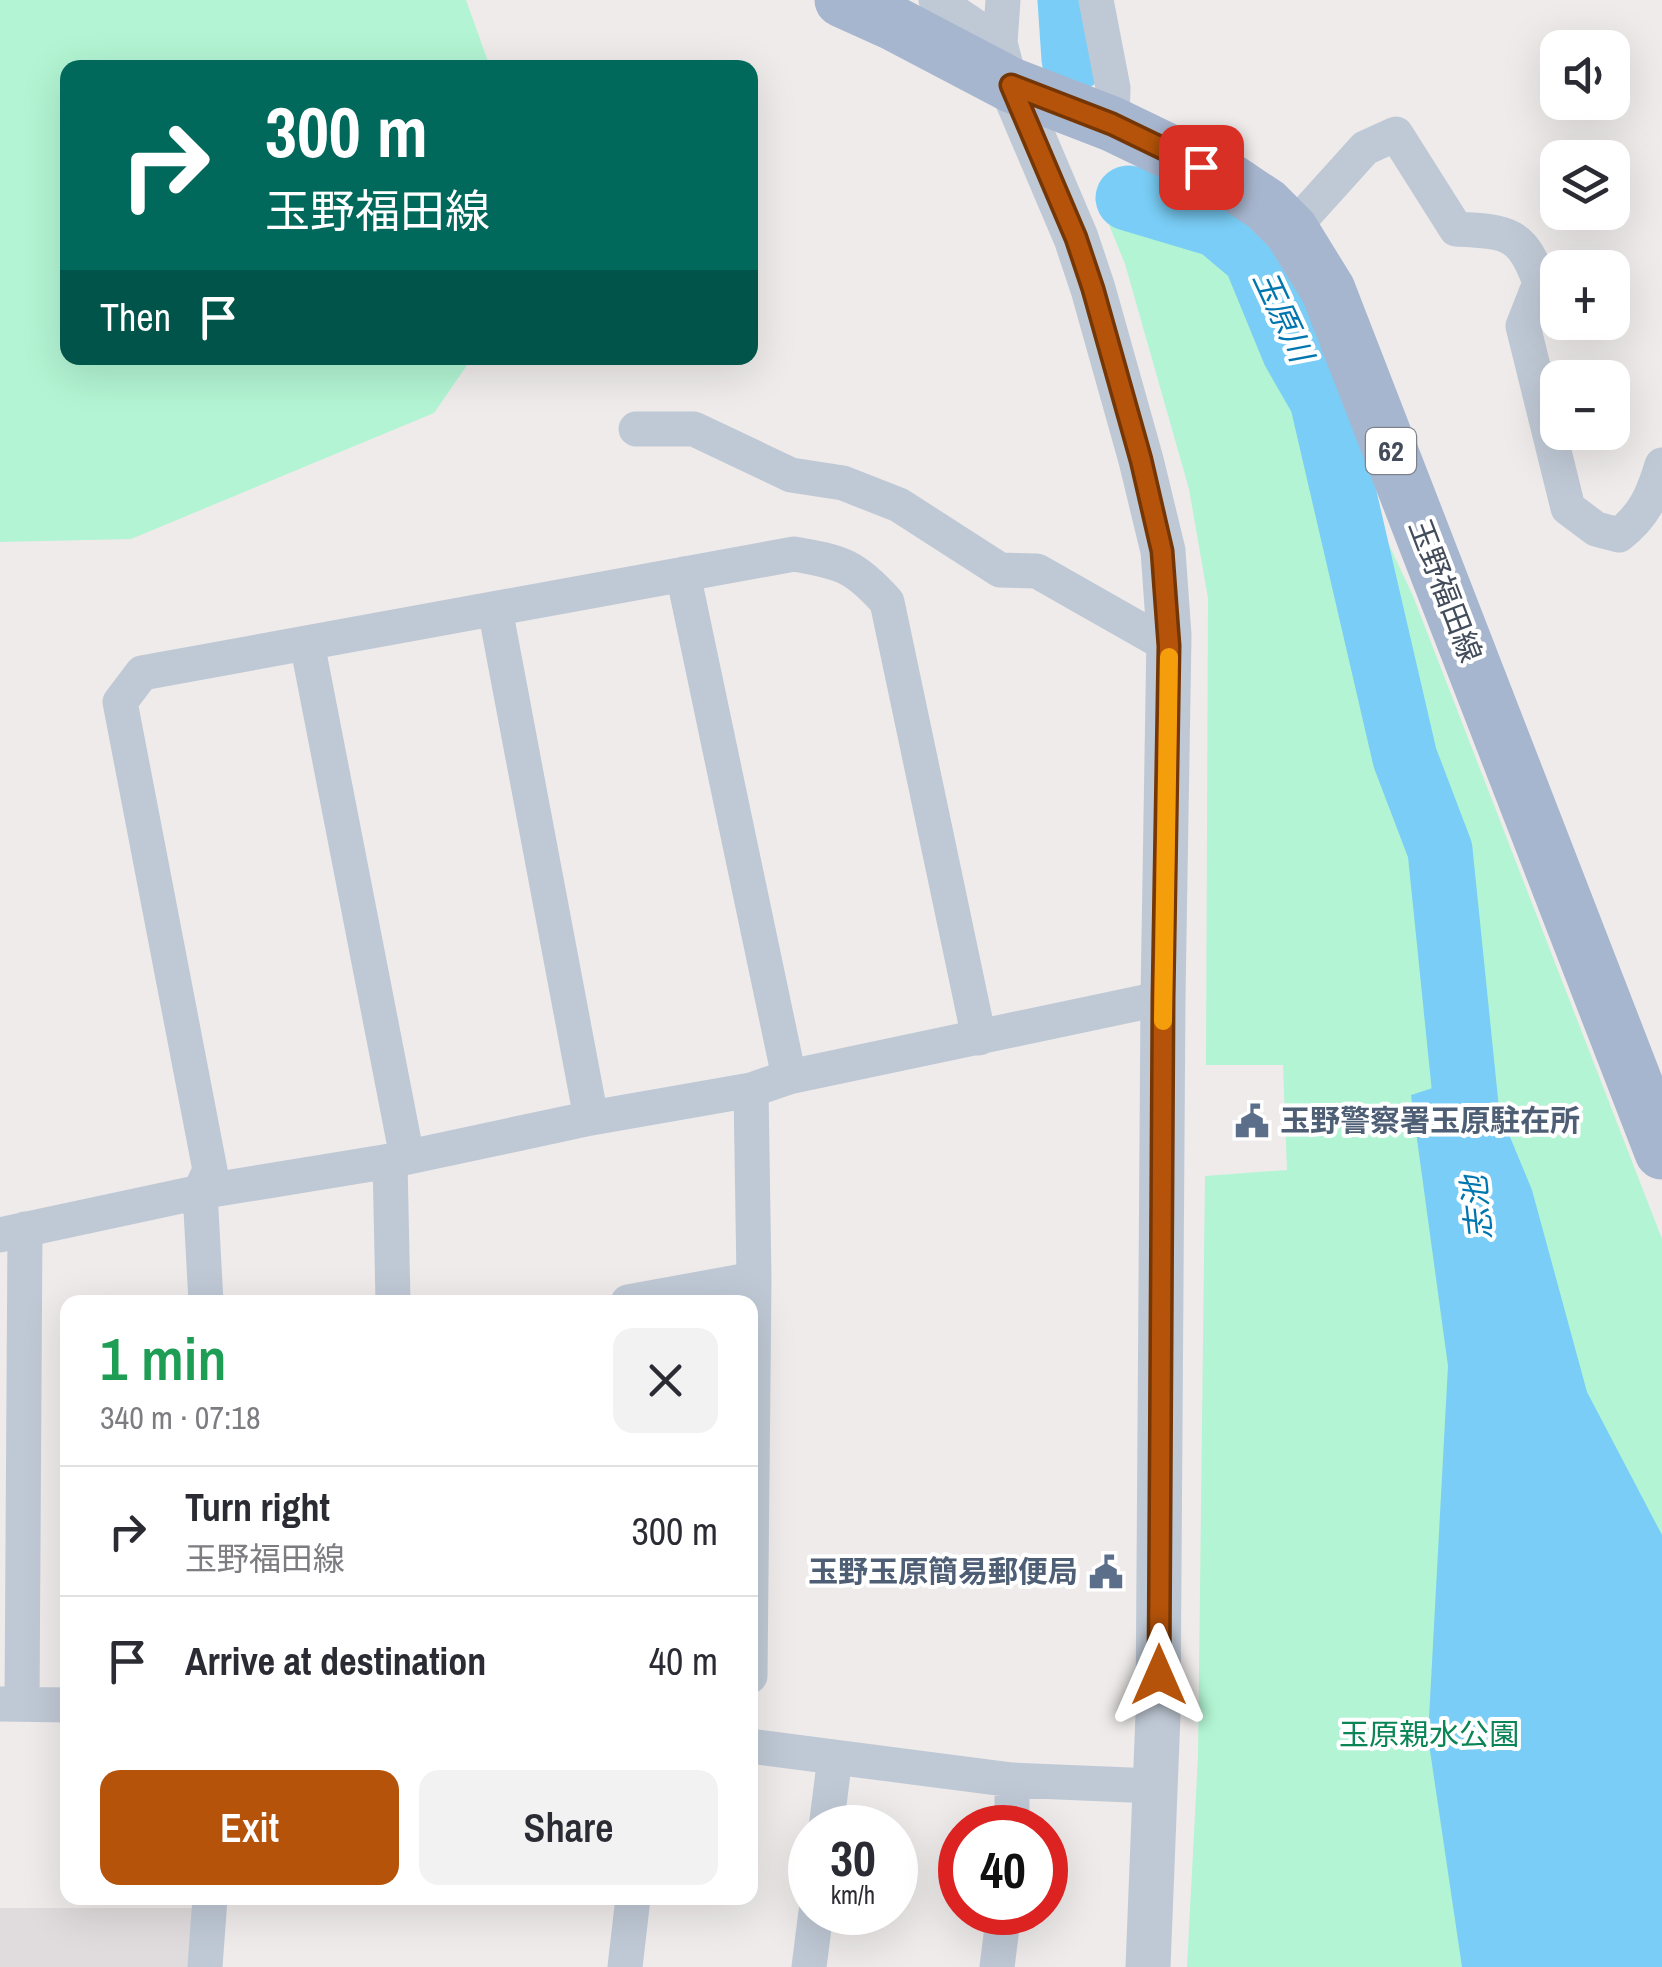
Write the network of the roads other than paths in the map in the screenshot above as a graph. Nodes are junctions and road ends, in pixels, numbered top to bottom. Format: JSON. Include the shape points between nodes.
{"nodes":[{"id":1,"x":842,"y":0,"type":"edge"},
{"id":2,"x":936,"y":0,"type":"edge"},
{"id":3,"x":1002,"y":0,"type":"edge"},
{"id":4,"x":1096,"y":0,"type":"edge"},
{"id":5,"x":1006,"y":64,"type":"junction"},
{"id":6,"x":1112,"y":124,"type":"junction"},
{"id":7,"x":1290,"y":230,"type":"junction"},
{"id":8,"x":636,"y":429,"type":"dead end"},
{"id":9,"x":1662,"y":465,"type":"edge"},
{"id":10,"x":683,"y":574,"type":"junction"},
{"id":11,"x":494,"y":609,"type":"junction"},
{"id":12,"x":308,"y":644,"type":"junction"},
{"id":13,"x":1169,"y":646,"type":"junction"},
{"id":14,"x":1163,"y":998,"type":"junction"},
{"id":15,"x":979,"y":1038,"type":"junction"},
{"id":16,"x":790,"y":1077,"type":"junction"},
{"id":17,"x":752,"y":1090,"type":"junction"},
{"id":18,"x":591,"y":1118,"type":"junction"},
{"id":19,"x":1662,"y":1152,"type":"edge"},
{"id":20,"x":398,"y":1159,"type":"junction"},
{"id":21,"x":200,"y":1192,"type":"junction"},
{"id":22,"x":13,"y":1232,"type":"edge"},
{"id":23,"x":754,"y":1279,"type":"junction"},
{"id":24,"x":206,"y":1295,"type":"edge"},
{"id":25,"x":393,"y":1295,"type":"edge"},
{"id":26,"x":666,"y":1295,"type":"edge"},
{"id":27,"x":754,"y":1295,"type":"edge"},
{"id":28,"x":11,"y":1704,"type":"edge"},
{"id":29,"x":60,"y":1704,"type":"edge"},
{"id":30,"x":758,"y":1747,"type":"edge"},
{"id":31,"x":835,"y":1757,"type":"junction"},
{"id":32,"x":1012,"y":1780,"type":"junction"},
{"id":33,"x":1154,"y":1786,"type":"junction"},
{"id":34,"x":829,"y":1805,"type":"edge"},
{"id":35,"x":1012,"y":1805,"type":"edge"},
{"id":36,"x":209,"y":1905,"type":"edge"},
{"id":37,"x":632,"y":1905,"type":"edge"},
{"id":38,"x":813,"y":1935,"type":"edge"},
{"id":39,"x":1001,"y":1935,"type":"edge"},
{"id":40,"x":204,"y":1967,"type":"edge"},
{"id":41,"x":625,"y":1967,"type":"edge"},
{"id":42,"x":809,"y":1967,"type":"edge"},
{"id":43,"x":997,"y":1967,"type":"edge"},
{"id":44,"x":1148,"y":1967,"type":"edge"}],
"edges":[{"from":1,"to":5,"type":"main road","name":"玉野福田線","number":"62"},
{"from":2,"to":5,"type":"street"},
{"from":3,"to":5,"type":"street"},
{"from":4,"to":6,"type":"street","via":[[1114,88]]},
{"from":5,"to":6,"type":"main road","name":"玉野福田線","number":"62"},
{"from":5,"to":13,"type":"street","via":[[1076,238],[1141,460],[1162,551]]},
{"from":6,"to":7,"type":"main road","name":"玉野福田線","number":"62","via":[[1230,181]]},
{"from":7,"to":9,"type":"street","via":[[1364,148],[1396,134],[1456,229],[1503,232],[1530,254],[1540,283],[1523,326],[1568,508],[1619,536],[1652,498]]},
{"from":7,"to":19,"type":"main road","name":"玉野福田線","number":"62","via":[[1328,290]]},
{"from":8,"to":13,"type":"street","via":[[694,429],[791,475],[843,483],[899,505],[1000,570],[1037,571]]},
{"from":10,"to":11,"type":"street"},
{"from":10,"to":15,"type":"street","via":[[794,554],[834,560],[864,576],[886,602]]},
{"from":10,"to":16,"type":"street"},
{"from":11,"to":12,"type":"street"},
{"from":11,"to":18,"type":"street"},
{"from":12,"to":20,"type":"street"},
{"from":12,"to":21,"type":"street","via":[[142,674],[120,702],[210,1170]]},
{"from":13,"to":14,"type":"street"},
{"from":14,"to":15,"type":"street"},
{"from":14,"to":33,"type":"street"},
{"from":15,"to":16,"type":"street"},
{"from":16,"to":17,"type":"street"},
{"from":17,"to":18,"type":"street"},
{"from":17,"to":23,"type":"street"},
{"from":18,"to":20,"type":"street"},
{"from":20,"to":21,"type":"street"},
{"from":20,"to":25,"type":"street"},
{"from":21,"to":22,"type":"street"},
{"from":21,"to":24,"type":"street"},
{"from":22,"to":28,"type":"street"},
{"from":23,"to":26,"type":"street"},
{"from":23,"to":27,"type":"street"},
{"from":28,"to":29,"type":"street"},
{"from":30,"to":31,"type":"street"},
{"from":31,"to":32,"type":"street"},
{"from":31,"to":34,"type":"street"},
{"from":32,"to":33,"type":"street"},
{"from":32,"to":35,"type":"street"},
{"from":33,"to":44,"type":"street"},
{"from":36,"to":40,"type":"street"},
{"from":37,"to":41,"type":"street"},
{"from":38,"to":42,"type":"street"},
{"from":39,"to":43,"type":"street"}]}
